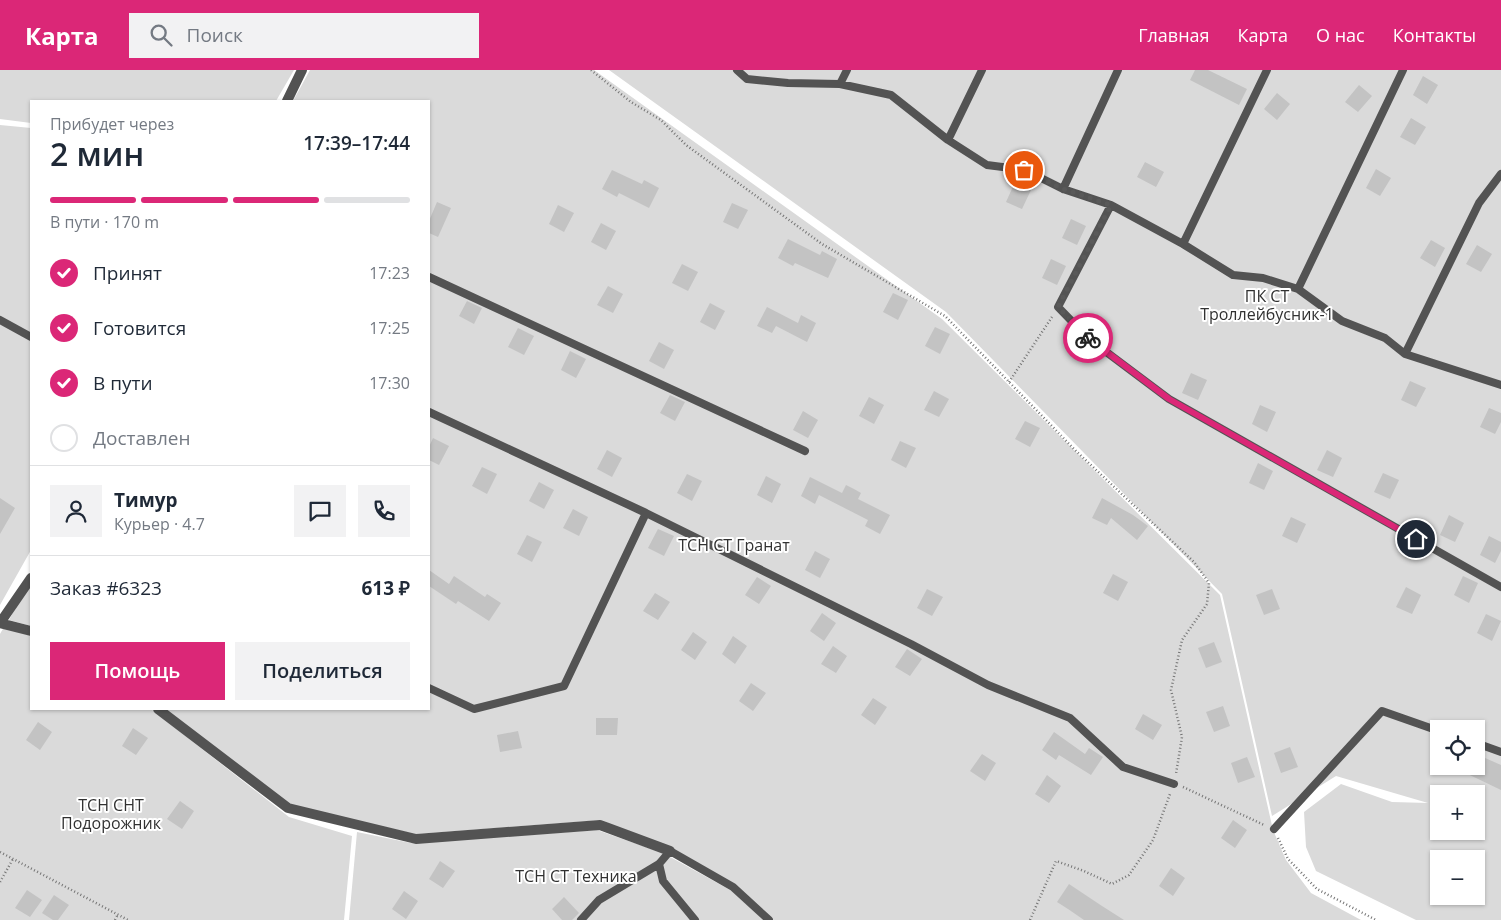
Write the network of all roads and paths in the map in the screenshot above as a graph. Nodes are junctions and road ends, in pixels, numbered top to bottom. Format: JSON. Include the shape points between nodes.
{"nodes":[{"id":1,"x":302,"y":70,"type":"edge"},
{"id":2,"x":591,"y":70,"type":"edge"},
{"id":3,"x":737,"y":70,"type":"edge"},
{"id":4,"x":847,"y":70,"type":"edge"},
{"id":5,"x":982,"y":70,"type":"edge"},
{"id":6,"x":1118,"y":70,"type":"edge"},
{"id":7,"x":1267,"y":70,"type":"edge"},
{"id":8,"x":1403,"y":70,"type":"edge"},
{"id":9,"x":840,"y":84,"type":"junction"},
{"id":10,"x":287,"y":100,"type":"edge"},
{"id":11,"x":948,"y":140,"type":"junction"},
{"id":12,"x":1501,"y":174,"type":"edge"},
{"id":13,"x":1063,"y":189,"type":"junction"},
{"id":14,"x":1111,"y":205,"type":"junction"},
{"id":15,"x":1183,"y":244,"type":"junction"},
{"id":16,"x":430,"y":276,"type":"edge"},
{"id":17,"x":1298,"y":289,"type":"junction"},
{"id":18,"x":1058,"y":307,"type":"junction"},
{"id":19,"x":0,"y":320,"type":"edge"},
{"id":20,"x":30,"y":336,"type":"edge"},
{"id":21,"x":1405,"y":354,"type":"junction"},
{"id":22,"x":1009,"y":382,"type":"junction"},
{"id":23,"x":1501,"y":384,"type":"edge"},
{"id":24,"x":430,"y":412,"type":"edge"},
{"id":25,"x":805,"y":451,"type":"dead end"},
{"id":26,"x":646,"y":513,"type":"junction"},
{"id":27,"x":30,"y":579,"type":"edge"},
{"id":28,"x":1501,"y":587,"type":"edge"},
{"id":29,"x":0,"y":623,"type":"edge"},
{"id":30,"x":30,"y":631,"type":"edge"},
{"id":31,"x":430,"y":688,"type":"edge"},
{"id":32,"x":159,"y":710,"type":"edge"},
{"id":33,"x":1430,"y":728,"type":"edge"},
{"id":34,"x":1485,"y":747,"type":"edge"},
{"id":35,"x":1501,"y":752,"type":"edge"},
{"id":36,"x":1174,"y":784,"type":"junction"},
{"id":37,"x":1274,"y":829,"type":"junction"},
{"id":38,"x":670,"y":851,"type":"junction"},
{"id":39,"x":0,"y":852,"type":"edge"},
{"id":40,"x":12,"y":858,"type":"junction"},
{"id":41,"x":659,"y":864,"type":"junction"},
{"id":42,"x":0,"y":882,"type":"edge"},
{"id":43,"x":118,"y":914,"type":"junction"},
{"id":44,"x":115,"y":920,"type":"edge"},
{"id":45,"x":128,"y":920,"type":"edge"},
{"id":46,"x":580,"y":920,"type":"edge"},
{"id":47,"x":696,"y":920,"type":"edge"},
{"id":48,"x":769,"y":920,"type":"edge"},
{"id":49,"x":1030,"y":920,"type":"edge"},
{"id":50,"x":1376,"y":920,"type":"edge"}],
"edges":[{"from":1,"to":10,"type":"street"},
{"from":2,"to":22,"type":"path","via":[[631,102],[661,120],[686,145],[822,244],[945,316]]},
{"from":3,"to":9,"type":"lane","via":[[747,79]]},
{"from":4,"to":9,"type":"lane"},
{"from":5,"to":11,"type":"lane"},
{"from":6,"to":13,"type":"lane"},
{"from":7,"to":15,"type":"lane"},
{"from":8,"to":17,"type":"lane"},
{"from":9,"to":11,"type":"lane","via":[[891,96]]},
{"from":11,"to":13,"type":"lane","via":[[987,165],[1024,170]]},
{"from":12,"to":21,"type":"lane","via":[[1479,203]]},
{"from":13,"to":14,"type":"lane"},
{"from":14,"to":15,"type":"lane"},
{"from":14,"to":18,"type":"lane"},
{"from":15,"to":17,"type":"lane","via":[[1233,275],[1263,278]]},
{"from":16,"to":25,"type":"lane"},
{"from":17,"to":21,"type":"lane","via":[[1342,321],[1385,338]]},
{"from":18,"to":22,"type":"path"},
{"from":18,"to":28,"type":"lane","via":[[1089,339],[1169,399]]},
{"from":19,"to":20,"type":"lane"},
{"from":21,"to":23,"type":"lane"},
{"from":22,"to":36,"type":"path","via":[[1076,451],[1194,562],[1209,583],[1207,604],[1182,640],[1171,690],[1182,738]]},
{"from":24,"to":26,"type":"lane"},
{"from":26,"to":31,"type":"lane","via":[[564,686],[474,709]]},
{"from":26,"to":36,"type":"lane","via":[[988,684],[1070,718],[1123,767]]},
{"from":27,"to":29,"type":"street"},
{"from":29,"to":30,"type":"street"},
{"from":32,"to":38,"type":"street","via":[[288,808],[416,839],[600,825]]},
{"from":33,"to":37,"type":"lane","via":[[1382,711]]},
{"from":34,"to":35,"type":"lane"},
{"from":36,"to":37,"type":"path"},
{"from":36,"to":49,"type":"path","via":[[1153,840],[1129,875],[1112,884],[1056,861]]},
{"from":37,"to":50,"type":"path","via":[[1288,859],[1317,889]]},
{"from":38,"to":41,"type":"lane"},
{"from":38,"to":48,"type":"lane","via":[[733,887]]},
{"from":39,"to":40,"type":"path"},
{"from":40,"to":42,"type":"path"},
{"from":40,"to":43,"type":"path"},
{"from":41,"to":46,"type":"lane","via":[[599,900]]},
{"from":41,"to":47,"type":"lane","via":[[663,881]]},
{"from":43,"to":44,"type":"path"},
{"from":43,"to":45,"type":"path"}]}
